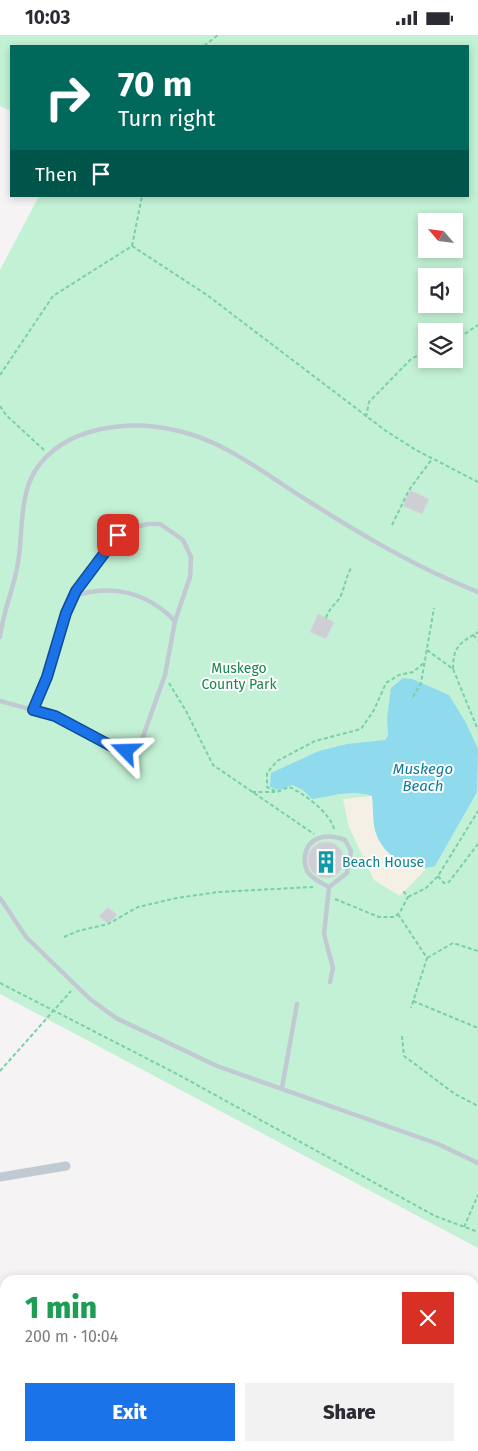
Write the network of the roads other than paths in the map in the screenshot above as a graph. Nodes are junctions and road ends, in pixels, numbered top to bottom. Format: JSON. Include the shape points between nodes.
{"nodes":[{"id":1,"x":478,"y":592,"type":"edge"},
{"id":2,"x":74,"y":596,"type":"junction"},
{"id":3,"x":175,"y":621,"type":"junction"},
{"id":4,"x":0,"y":637,"type":"edge"},
{"id":5,"x":0,"y":701,"type":"edge"},
{"id":6,"x":33,"y":710,"type":"junction"},
{"id":7,"x":329,"y":887,"type":"junction"},
{"id":8,"x":0,"y":898,"type":"edge"},
{"id":9,"x":330,"y":982,"type":"dead end"},
{"id":10,"x":297,"y":1004,"type":"dead end"},
{"id":11,"x":282,"y":1088,"type":"junction"},
{"id":12,"x":478,"y":1163,"type":"edge"},
{"id":13,"x":66,"y":1166,"type":"dead end"},
{"id":14,"x":0,"y":1177,"type":"edge"}],
"edges":[{"from":1,"to":4,"type":"lane","via":[[439,577],[210,442],[180,431],[149,425],[112,427],[63,444],[35,471],[26,493],[18,565]]},
{"from":2,"to":3,"type":"lane","via":[[108,589],[132,594],[160,607]]},
{"from":2,"to":3,"type":"lane","via":[[118,535],[124,530],[160,524],[183,540],[191,557],[190,577]]},
{"from":2,"to":6,"type":"lane"},
{"from":3,"to":6,"type":"lane","via":[[165,675],[140,745],[126,751],[115,748],[55,716]]},
{"from":5,"to":6,"type":"lane"},
{"from":7,"to":7,"type":"lane","via":[[347,873],[351,851],[345,839],[320,838],[308,843],[304,861],[308,871],[314,879]]},
{"from":7,"to":9,"type":"lane","via":[[324,934],[333,968]]},
{"from":8,"to":11,"type":"lane","via":[[26,937],[76,986],[116,1018],[217,1066]]},
{"from":10,"to":11,"type":"lane"},
{"from":11,"to":12,"type":"lane","via":[[438,1144]]},
{"from":13,"to":14,"type":"street"}]}
